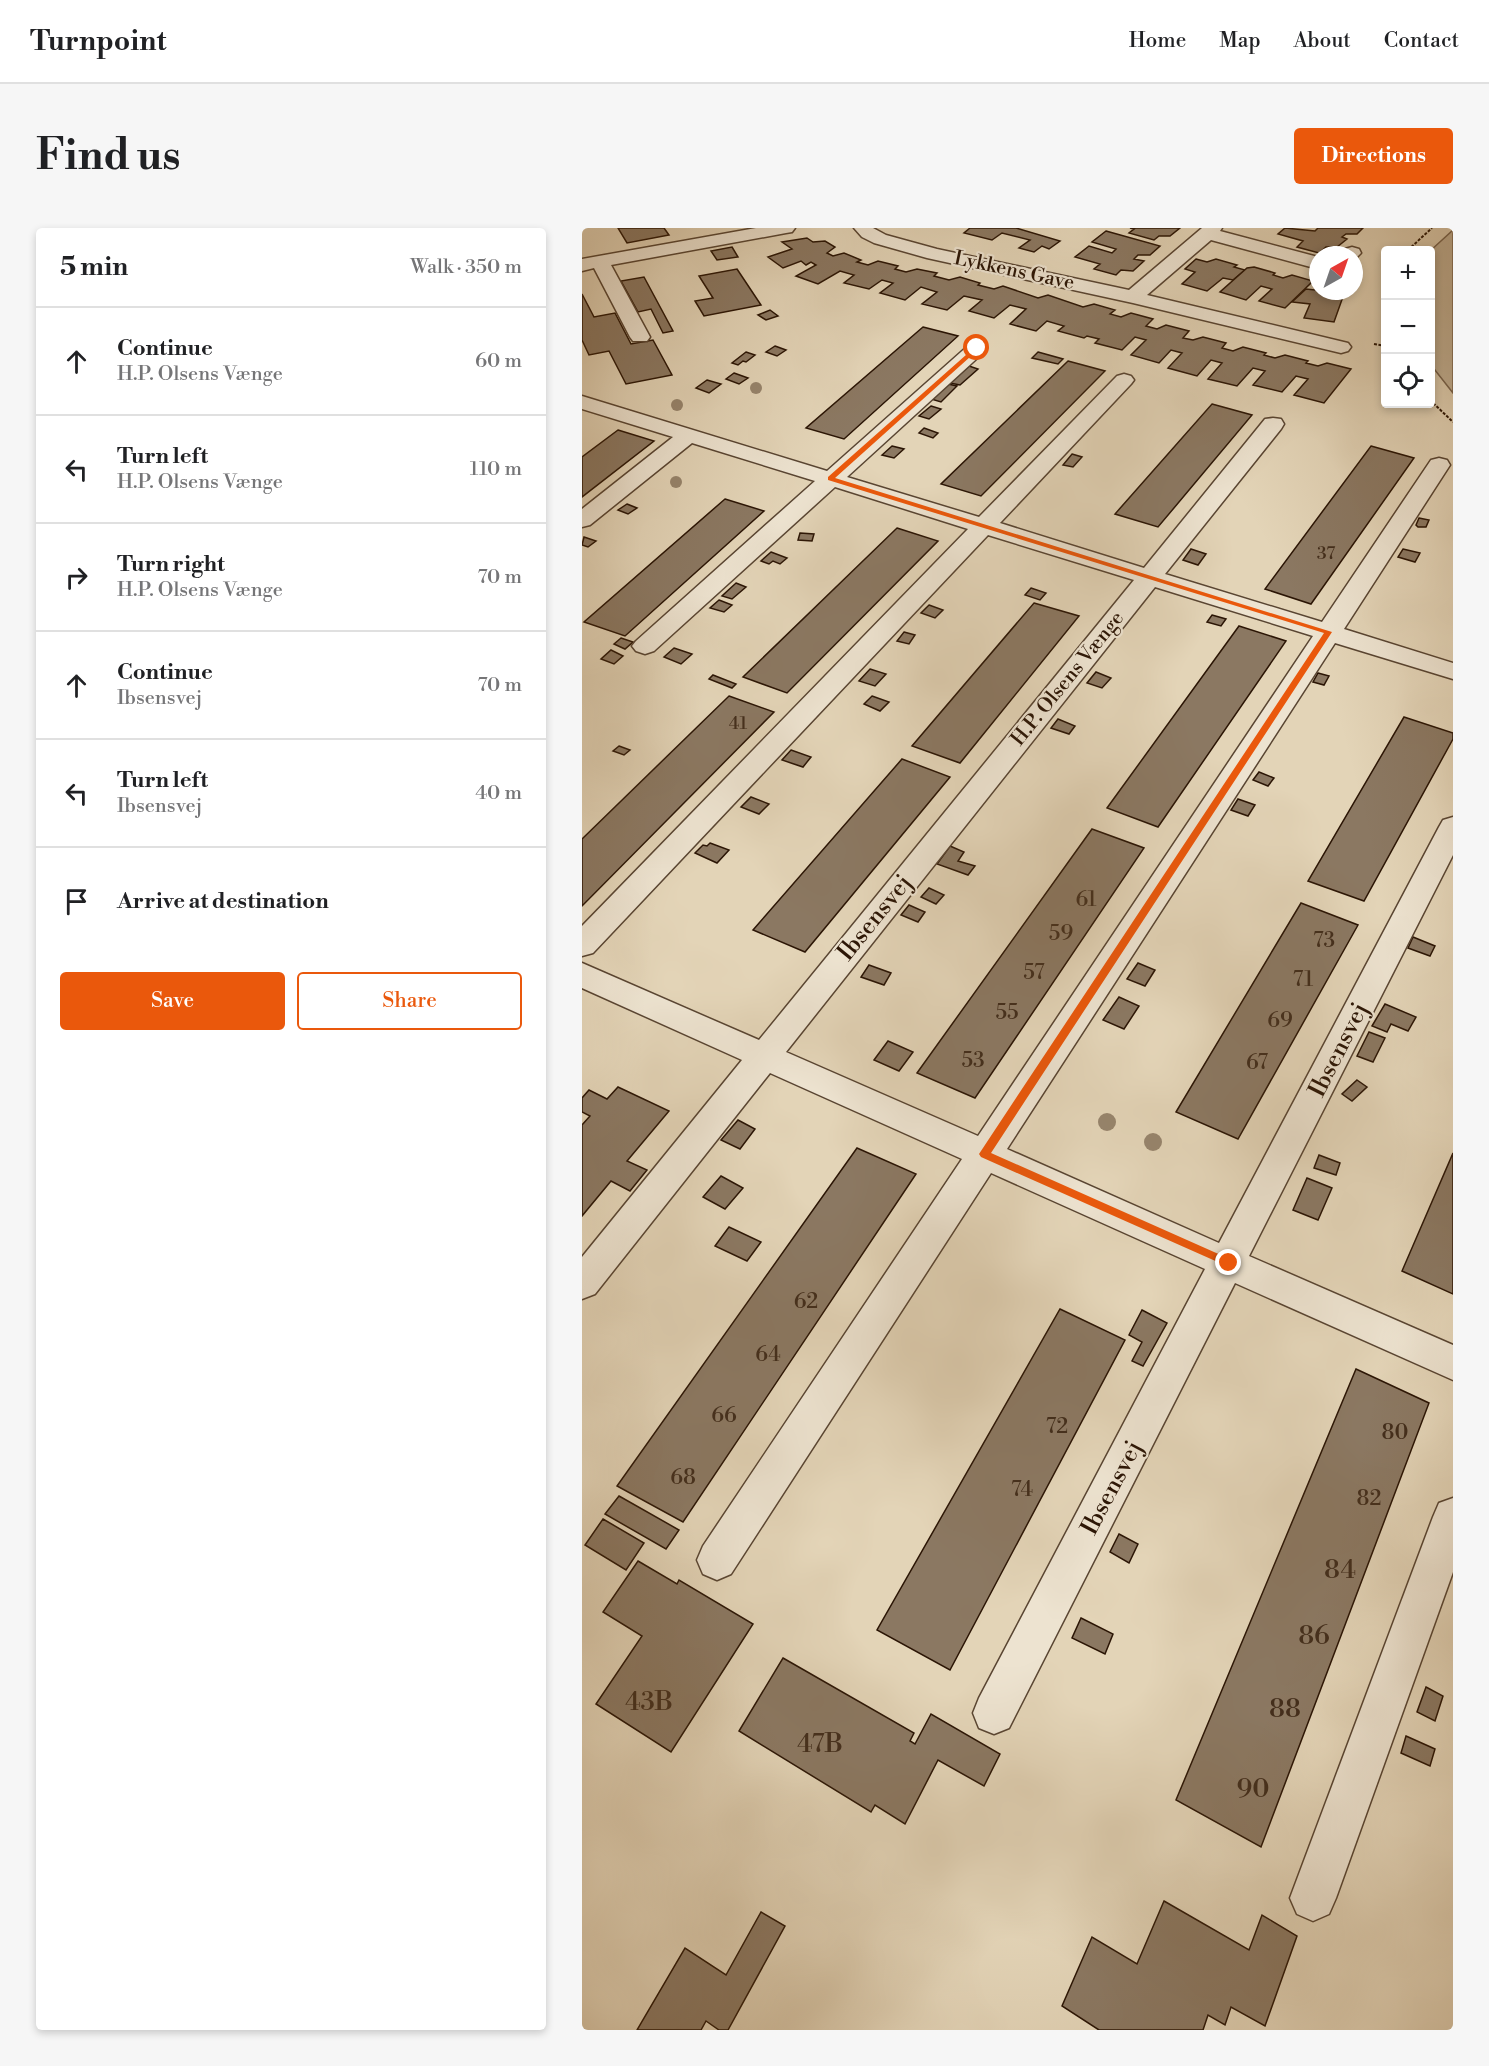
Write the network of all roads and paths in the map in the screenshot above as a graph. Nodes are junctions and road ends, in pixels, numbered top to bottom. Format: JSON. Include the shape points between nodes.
{"nodes":[{"id":1,"x":786,"y":228,"type":"edge"},
{"id":2,"x":863,"y":228,"type":"edge"},
{"id":3,"x":1432,"y":228,"type":"edge"},
{"id":4,"x":1210,"y":230,"type":"edge"},
{"id":5,"x":1412,"y":246,"type":"edge"},
{"id":6,"x":1309,"y":260,"type":"edge"},
{"id":7,"x":591,"y":264,"type":"edge"},
{"id":8,"x":1133,"y":297,"type":"junction"},
{"id":9,"x":640,"y":337,"type":"dead end"},
{"id":10,"x":1341,"y":347,"type":"dead end"},
{"id":11,"x":977,"y":348,"type":"dead end"},
{"id":12,"x":1124,"y":380,"type":"dead end"},
{"id":13,"x":582,"y":402,"type":"edge"},
{"id":14,"x":1435,"y":404,"type":"edge"},
{"id":15,"x":1453,"y":422,"type":"edge"},
{"id":16,"x":1273,"y":424,"type":"dead end"},
{"id":17,"x":689,"y":435,"type":"junction"},
{"id":18,"x":1439,"y":465,"type":"dead end"},
{"id":19,"x":831,"y":478,"type":"junction"},
{"id":20,"x":582,"y":520,"type":"edge"},
{"id":21,"x":984,"y":526,"type":"junction"},
{"id":22,"x":1150,"y":577,"type":"junction"},
{"id":23,"x":1329,"y":632,"type":"junction"},
{"id":24,"x":645,"y":646,"type":"dead end"},
{"id":25,"x":1453,"y":671,"type":"edge"},
{"id":26,"x":986,"y":781,"type":"joint"},
{"id":27,"x":1453,"y":827,"type":"edge"},
{"id":28,"x":582,"y":945,"type":"edge"},
{"id":29,"x":582,"y":975,"type":"edge"},
{"id":30,"x":765,"y":1056,"type":"junction"},
{"id":31,"x":984,"y":1154,"type":"junction"},
{"id":32,"x":1229,"y":1263,"type":"junction"},
{"id":33,"x":582,"y":1283,"type":"edge"},
{"id":34,"x":1453,"y":1363,"type":"edge"},
{"id":35,"x":1453,"y":1517,"type":"edge"},
{"id":36,"x":717,"y":1560,"type":"dead end"},
{"id":37,"x":994,"y":1713,"type":"dead end"},
{"id":38,"x":1313,"y":1898,"type":"dead end"}],
"edges":[{"from":1,"to":7,"type":"street"},
{"from":2,"to":8,"type":"street","name":"Lykkens Gave","via":[[880,239],[934,254]]},
{"from":3,"to":5,"type":"path"},
{"from":4,"to":6,"type":"street"},
{"from":4,"to":8,"type":"street"},
{"from":7,"to":9,"type":"street"},
{"from":8,"to":10,"type":"street","name":"Lykkens Gave"},
{"from":11,"to":19,"type":"street"},
{"from":12,"to":21,"type":"street"},
{"from":13,"to":17,"type":"street"},
{"from":14,"to":15,"type":"path"},
{"from":16,"to":22,"type":"street","name":"H.P. Olsens Vænge"},
{"from":17,"to":19,"type":"street"},
{"from":17,"to":20,"type":"street"},
{"from":18,"to":23,"type":"street"},
{"from":19,"to":21,"type":"street"},
{"from":19,"to":24,"type":"street"},
{"from":21,"to":22,"type":"street"},
{"from":21,"to":28,"type":"street"},
{"from":22,"to":23,"type":"street"},
{"from":22,"to":26,"type":"street","name":"H.P. Olsens Vænge"},
{"from":23,"to":25,"type":"street"},
{"from":23,"to":31,"type":"street"},
{"from":26,"to":30,"type":"street","name":"Ibsensvej"},
{"from":27,"to":32,"type":"street","name":"Ibsensvej"},
{"from":29,"to":30,"type":"street"},
{"from":30,"to":31,"type":"street"},
{"from":30,"to":33,"type":"street","name":"Ibsensvej"},
{"from":31,"to":32,"type":"street"},
{"from":31,"to":36,"type":"street"},
{"from":32,"to":34,"type":"street"},
{"from":32,"to":37,"type":"street","name":"Ibsensvej"},
{"from":35,"to":38,"type":"street"}]}
